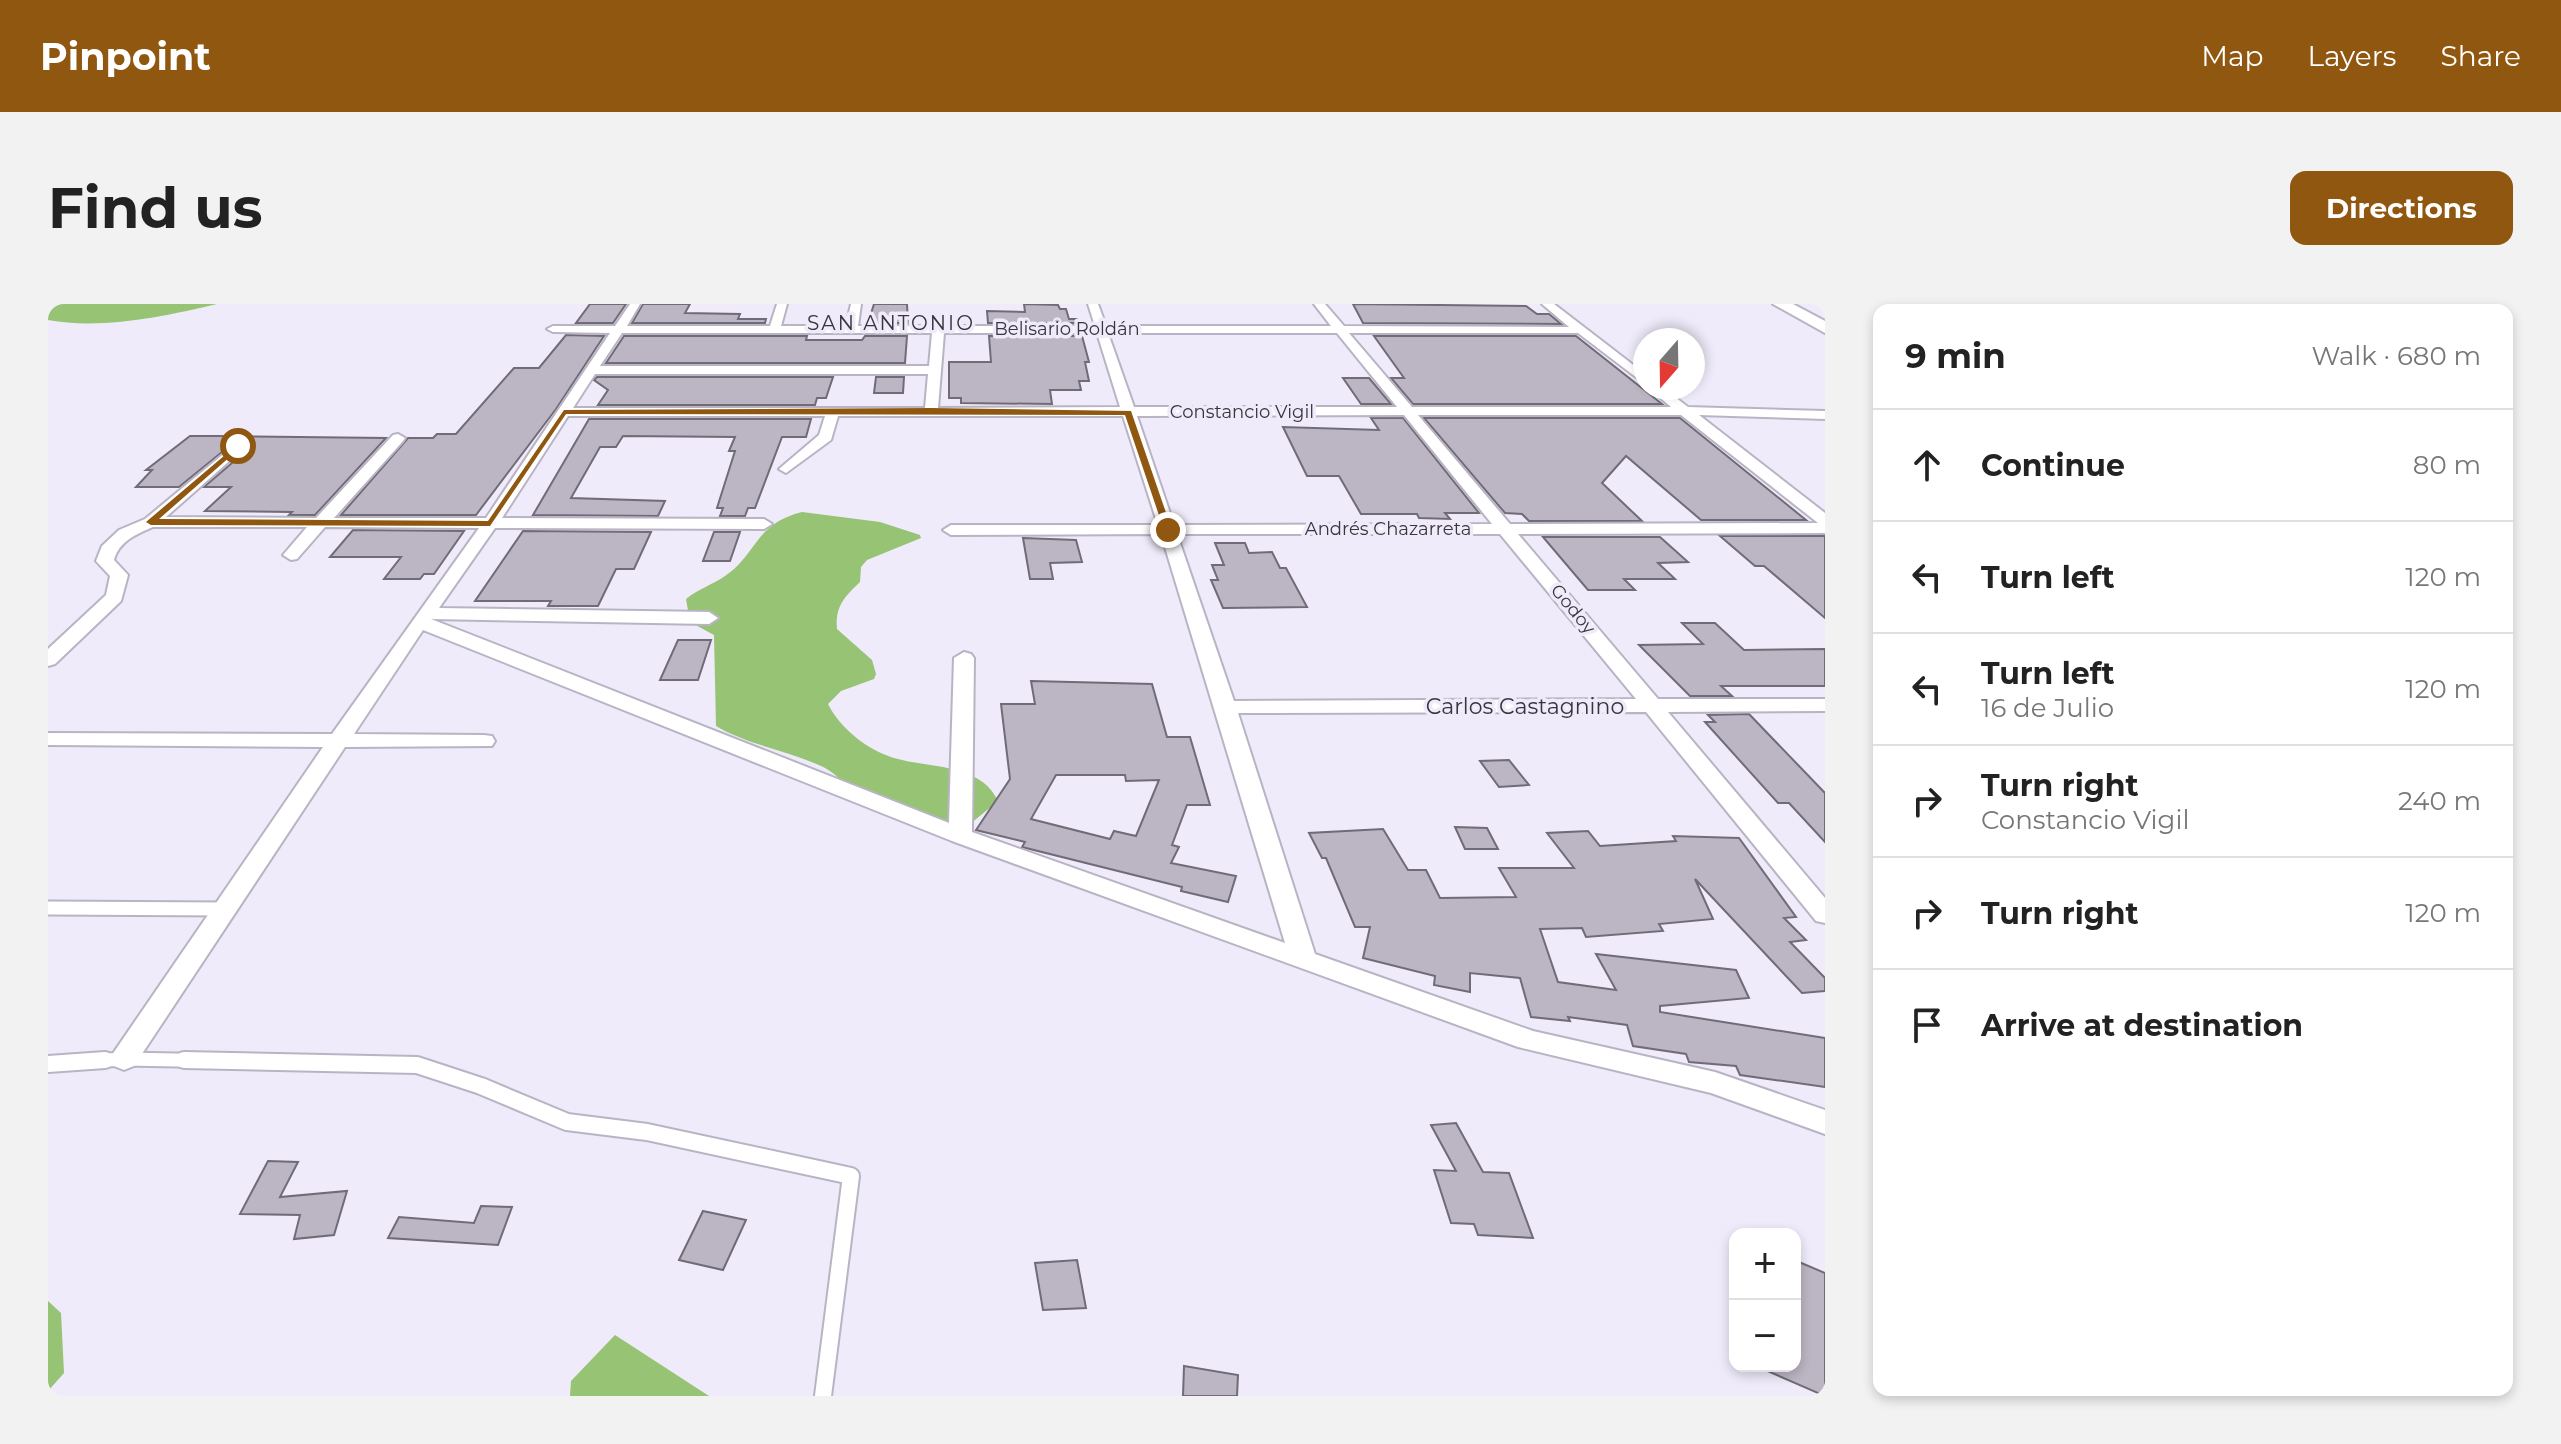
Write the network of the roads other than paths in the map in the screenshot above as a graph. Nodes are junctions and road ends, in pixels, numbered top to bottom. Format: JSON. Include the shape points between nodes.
{"nodes":[{"id":1,"x":635,"y":304,"type":"edge"},
{"id":2,"x":782,"y":304,"type":"edge"},
{"id":3,"x":856,"y":304,"type":"edge"},
{"id":4,"x":1093,"y":304,"type":"edge"},
{"id":5,"x":1319,"y":304,"type":"edge"},
{"id":6,"x":1547,"y":304,"type":"edge"},
{"id":7,"x":1781,"y":304,"type":"edge"},
{"id":8,"x":1795,"y":304,"type":"edge"},
{"id":9,"x":1825,"y":320,"type":"edge"},
{"id":10,"x":1825,"y":328,"type":"edge"},
{"id":11,"x":553,"y":329,"type":"dead end"},
{"id":12,"x":938,"y":329,"type":"junction"},
{"id":13,"x":1101,"y":329,"type":"junction"},
{"id":14,"x":618,"y":330,"type":"junction"},
{"id":15,"x":774,"y":330,"type":"junction"},
{"id":16,"x":851,"y":330,"type":"junction"},
{"id":17,"x":1341,"y":330,"type":"junction"},
{"id":18,"x":1581,"y":330,"type":"junction"},
{"id":19,"x":592,"y":370,"type":"junction"},
{"id":20,"x":935,"y":370,"type":"junction"},
{"id":21,"x":1633,"y":371,"type":"edge"},
{"id":22,"x":1671,"y":400,"type":"edge"},
{"id":23,"x":833,"y":410,"type":"junction"},
{"id":24,"x":931,"y":411,"type":"junction"},
{"id":25,"x":1686,"y":411,"type":"junction"},
{"id":26,"x":564,"y":412,"type":"junction"},
{"id":27,"x":1128,"y":412,"type":"junction"},
{"id":28,"x":1409,"y":412,"type":"junction"},
{"id":29,"x":1825,"y":415,"type":"edge"},
{"id":30,"x":398,"y":438,"type":"dead end"},
{"id":31,"x":238,"y":446,"type":"dead end"},
{"id":32,"x":786,"y":469,"type":"dead end"},
{"id":33,"x":1825,"y":521,"type":"edge"},
{"id":34,"x":151,"y":522,"type":"junction"},
{"id":35,"x":321,"y":523,"type":"junction"},
{"id":36,"x":490,"y":524,"type":"junction"},
{"id":37,"x":764,"y":524,"type":"dead end"},
{"id":38,"x":1825,"y":528,"type":"edge"},
{"id":39,"x":1505,"y":529,"type":"junction"},
{"id":40,"x":951,"y":530,"type":"dead end"},
{"id":41,"x":1168,"y":530,"type":"junction"},
{"id":42,"x":291,"y":555,"type":"dead end"},
{"id":43,"x":424,"y":618,"type":"junction"},
{"id":44,"x":709,"y":618,"type":"dead end"},
{"id":45,"x":964,"y":658,"type":"dead end"},
{"id":46,"x":48,"y":660,"type":"edge"},
{"id":47,"x":1825,"y":705,"type":"edge"},
{"id":48,"x":1654,"y":706,"type":"junction"},
{"id":49,"x":1226,"y":707,"type":"junction"},
{"id":50,"x":48,"y":739,"type":"edge"},
{"id":51,"x":338,"y":741,"type":"junction"},
{"id":52,"x":484,"y":741,"type":"dead end"},
{"id":53,"x":960,"y":836,"type":"junction"},
{"id":54,"x":48,"y":908,"type":"edge"},
{"id":55,"x":225,"y":909,"type":"junction"},
{"id":56,"x":1825,"y":915,"type":"edge"},
{"id":57,"x":1303,"y":959,"type":"junction"},
{"id":58,"x":124,"y":1059,"type":"junction"},
{"id":59,"x":48,"y":1064,"type":"edge"},
{"id":60,"x":1825,"y":1122,"type":"edge"},
{"id":61,"x":823,"y":1396,"type":"edge"}],
"edges":[{"from":1,"to":14,"type":"street"},
{"from":2,"to":15,"type":"street"},
{"from":3,"to":16,"type":"street"},
{"from":4,"to":13,"type":"street"},
{"from":5,"to":17,"type":"street","name":"Godoy"},
{"from":6,"to":18,"type":"street"},
{"from":7,"to":10,"type":"main road"},
{"from":8,"to":9,"type":"main road"},
{"from":11,"to":14,"type":"street","name":"Belisario Roldán"},
{"from":12,"to":13,"type":"street","name":"Belisario Roldán"},
{"from":12,"to":16,"type":"street","name":"Belisario Roldán"},
{"from":12,"to":20,"type":"street"},
{"from":13,"to":17,"type":"street","name":"Belisario Roldán"},
{"from":13,"to":27,"type":"street"},
{"from":14,"to":15,"type":"street","name":"Belisario Roldán"},
{"from":14,"to":19,"type":"street"},
{"from":15,"to":16,"type":"street","name":"Belisario Roldán"},
{"from":17,"to":18,"type":"street","name":"Belisario Roldán"},
{"from":17,"to":28,"type":"street","name":"Godoy"},
{"from":18,"to":21,"type":"street"},
{"from":19,"to":20,"type":"street"},
{"from":19,"to":26,"type":"street"},
{"from":20,"to":24,"type":"street"},
{"from":22,"to":25,"type":"street"},
{"from":23,"to":24,"type":"street","name":"Constancio Vigil"},
{"from":23,"to":26,"type":"street","name":"Constancio Vigil"},
{"from":23,"to":32,"type":"street","via":[[826,437]]},
{"from":24,"to":27,"type":"street","name":"Constancio Vigil"},
{"from":25,"to":28,"type":"street","name":"Constancio Vigil"},
{"from":25,"to":29,"type":"street","name":"Constancio Vigil"},
{"from":25,"to":33,"type":"street"},
{"from":26,"to":36,"type":"street"},
{"from":27,"to":28,"type":"street","name":"Constancio Vigil"},
{"from":27,"to":41,"type":"street"},
{"from":28,"to":39,"type":"street","name":"Godoy"},
{"from":30,"to":35,"type":"street"},
{"from":31,"to":34,"type":"street"},
{"from":34,"to":35,"type":"street"},
{"from":34,"to":46,"type":"street","via":[[125,533],[108,550],[105,561],[119,575],[115,597]]},
{"from":35,"to":36,"type":"street"},
{"from":35,"to":42,"type":"street"},
{"from":36,"to":37,"type":"street"},
{"from":36,"to":43,"type":"street"},
{"from":38,"to":39,"type":"street","name":"Andrés Chazarreta"},
{"from":39,"to":41,"type":"street","name":"Andrés Chazarreta"},
{"from":39,"to":48,"type":"street","name":"Godoy"},
{"from":40,"to":41,"type":"street","name":"Andrés Chazarreta"},
{"from":41,"to":49,"type":"street"},
{"from":43,"to":44,"type":"street"},
{"from":43,"to":51,"type":"street"},
{"from":43,"to":53,"type":"street"},
{"from":45,"to":53,"type":"street"},
{"from":47,"to":48,"type":"street","name":"Carlos Castagnino"},
{"from":48,"to":49,"type":"street","name":"Carlos Castagnino"},
{"from":48,"to":56,"type":"street","name":"Godoy"},
{"from":49,"to":57,"type":"street"},
{"from":50,"to":51,"type":"street"},
{"from":51,"to":52,"type":"street"},
{"from":51,"to":55,"type":"street"},
{"from":53,"to":57,"type":"street"},
{"from":54,"to":55,"type":"lane"},
{"from":55,"to":58,"type":"street"},
{"from":57,"to":60,"type":"street","via":[[1528,1040],[1715,1083]]},
{"from":58,"to":59,"type":"lane"},
{"from":58,"to":61,"type":"lane","via":[[417,1065],[567,1122],[647,1132],[851,1176]]}]}
